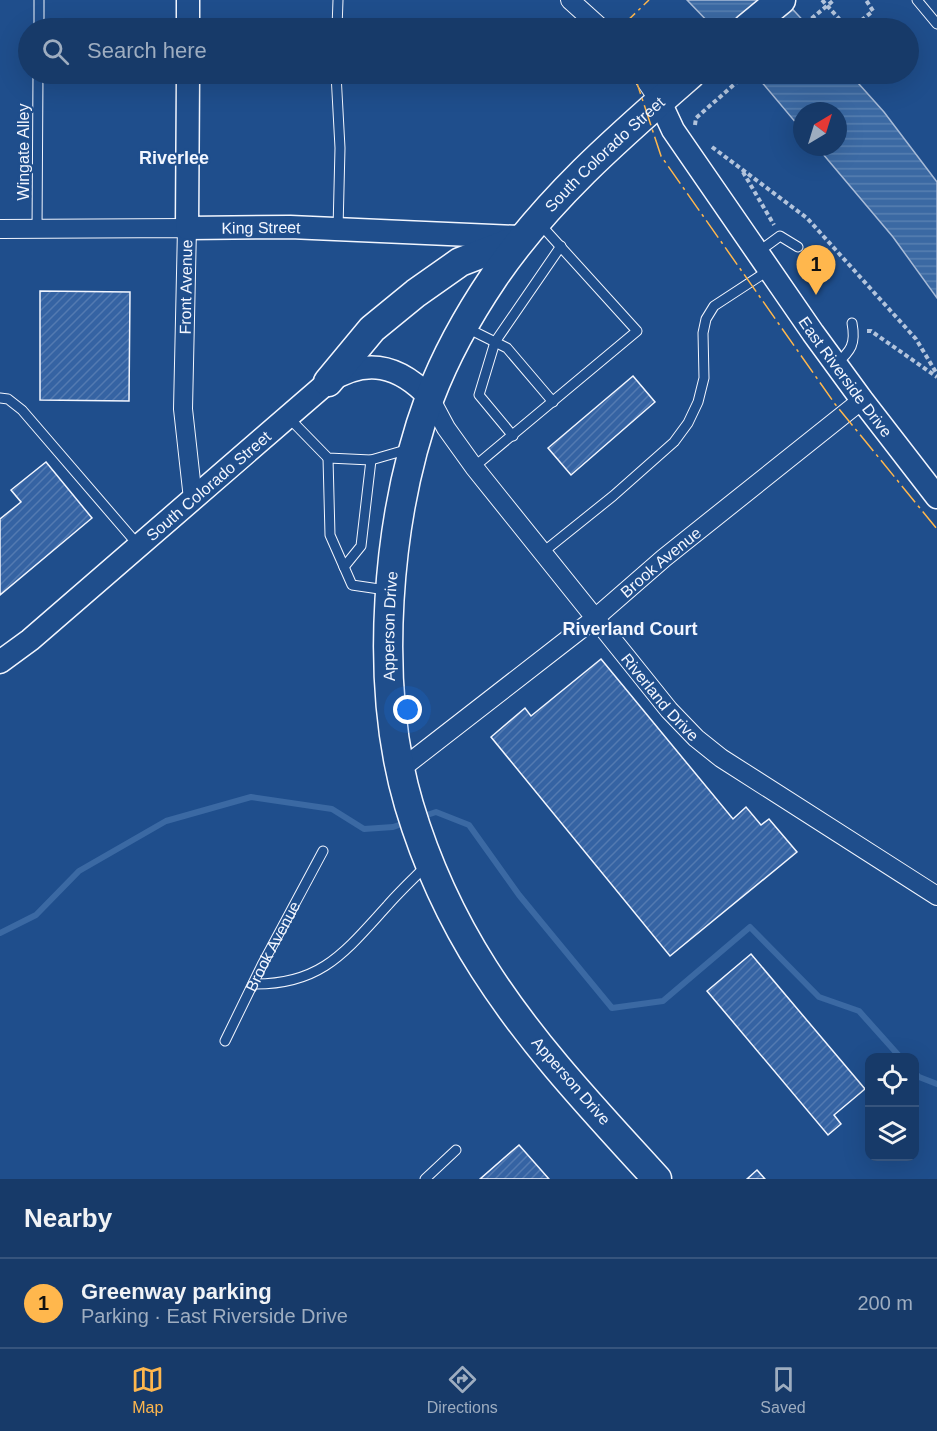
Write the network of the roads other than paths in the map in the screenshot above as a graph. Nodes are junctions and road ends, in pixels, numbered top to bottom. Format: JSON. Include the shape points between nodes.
{"nodes":[{"id":1,"x":39,"y":0,"type":"edge"},
{"id":2,"x":188,"y":0,"type":"edge"},
{"id":3,"x":338,"y":0,"type":"edge"},
{"id":4,"x":570,"y":0,"type":"edge"},
{"id":5,"x":781,"y":0,"type":"edge"},
{"id":6,"x":917,"y":0,"type":"edge"},
{"id":7,"x":39,"y":18,"type":"edge"},
{"id":8,"x":188,"y":18,"type":"edge"},
{"id":9,"x":337,"y":18,"type":"edge"},
{"id":10,"x":591,"y":18,"type":"edge"},
{"id":11,"x":759,"y":18,"type":"edge"},
{"id":12,"x":937,"y":24,"type":"edge"},
{"id":13,"x":38,"y":84,"type":"edge"},
{"id":14,"x":188,"y":84,"type":"edge"},
{"id":15,"x":337,"y":84,"type":"edge"},
{"id":16,"x":648,"y":84,"type":"edge"},
{"id":17,"x":679,"y":84,"type":"edge"},
{"id":18,"x":660,"y":102,"type":"junction"},
{"id":19,"x":187,"y":228,"type":"junction"},
{"id":20,"x":338,"y":229,"type":"junction"},
{"id":21,"x":530,"y":229,"type":"junction"},
{"id":22,"x":0,"y":230,"type":"edge"},
{"id":23,"x":37,"y":231,"type":"junction"},
{"id":24,"x":561,"y":246,"type":"junction"},
{"id":25,"x":798,"y":247,"type":"dead end"},
{"id":26,"x":764,"y":260,"type":"junction"},
{"id":27,"x":852,"y":323,"type":"dead end"},
{"id":28,"x":464,"y":327,"type":"junction"},
{"id":29,"x":495,"y":342,"type":"junction"},
{"id":30,"x":836,"y":364,"type":"junction"},
{"id":31,"x":328,"y":382,"type":"junction"},
{"id":32,"x":0,"y":398,"type":"edge"},
{"id":33,"x":430,"y":398,"type":"junction"},
{"id":34,"x":862,"y":400,"type":"junction"},
{"id":35,"x":553,"y":402,"type":"junction"},
{"id":36,"x":288,"y":417,"type":"junction"},
{"id":37,"x":513,"y":436,"type":"junction"},
{"id":38,"x":414,"y":448,"type":"junction"},
{"id":39,"x":328,"y":458,"type":"junction"},
{"id":40,"x":371,"y":460,"type":"junction"},
{"id":41,"x":474,"y":467,"type":"junction"},
{"id":42,"x":937,"y":497,"type":"edge"},
{"id":43,"x":193,"y":499,"type":"junction"},
{"id":44,"x":139,"y":546,"type":"junction"},
{"id":45,"x":542,"y":553,"type":"junction"},
{"id":46,"x":344,"y":567,"type":"junction"},
{"id":47,"x":390,"y":590,"type":"junction"},
{"id":48,"x":594,"y":619,"type":"junction"},
{"id":49,"x":0,"y":662,"type":"edge"},
{"id":50,"x":401,"y":769,"type":"junction"},
{"id":51,"x":324,"y":851,"type":"dead end"},
{"id":52,"x":429,"y":862,"type":"junction"},
{"id":53,"x":937,"y":896,"type":"edge"},
{"id":54,"x":253,"y":984,"type":"junction"},
{"id":55,"x":225,"y":1041,"type":"dead end"},
{"id":56,"x":456,"y":1150,"type":"dead end"},
{"id":57,"x":424,"y":1179,"type":"edge"},
{"id":58,"x":657,"y":1179,"type":"edge"}],
"edges":[{"from":1,"to":7,"type":"lane"},
{"from":2,"to":8,"type":"street"},
{"from":3,"to":9,"type":"lane"},
{"from":4,"to":10,"type":"street"},
{"from":5,"to":11,"type":"main road"},
{"from":6,"to":12,"type":"lane"},
{"from":13,"to":23,"type":"lane","name":"Wingate Alley"},
{"from":14,"to":19,"type":"street","name":"Front Avenue"},
{"from":15,"to":20,"type":"lane"},
{"from":16,"to":18,"type":"street"},
{"from":17,"to":18,"type":"main road","name":"South Colorado Street"},
{"from":18,"to":21,"type":"main road","name":"South Colorado Street","via":[[595,159]]},
{"from":18,"to":26,"type":"street","name":"East Riverside Drive","via":[[673,130]]},
{"from":19,"to":20,"type":"street","name":"King Street"},
{"from":19,"to":23,"type":"street","name":"King Street"},
{"from":19,"to":43,"type":"street","name":"Front Avenue","via":[[183,409]]},
{"from":20,"to":21,"type":"street","name":"King Street"},
{"from":21,"to":24,"type":"lane"},
{"from":21,"to":28,"type":"main road","name":"Apperson Drive","via":[[493,278]]},
{"from":21,"to":31,"type":"main road","via":[[460,262],[416,293],[372,329]]},
{"from":22,"to":23,"type":"street","name":"King Street"},
{"from":24,"to":29,"type":"lane"},
{"from":24,"to":35,"type":"lane","via":[[637,331]]},
{"from":25,"to":26,"type":"lane","via":[[780,236]]},
{"from":26,"to":30,"type":"street","name":"East Riverside Drive"},
{"from":26,"to":45,"type":"lane","via":[[706,318],[704,378],[698,402],[674,442]]},
{"from":27,"to":30,"type":"lane","via":[[850,352]]},
{"from":28,"to":29,"type":"lane"},
{"from":28,"to":33,"type":"main road","name":"Apperson Drive"},
{"from":29,"to":35,"type":"lane","via":[[507,348]]},
{"from":29,"to":37,"type":"lane","via":[[479,395]]},
{"from":30,"to":34,"type":"street","name":"East Riverside Drive"},
{"from":31,"to":33,"type":"street","name":"South Colorado Street","via":[[356,368],[386,368],[419,386]]},
{"from":31,"to":36,"type":"street","name":"South Colorado Street"},
{"from":32,"to":44,"type":"lane","via":[[22,410]]},
{"from":33,"to":38,"type":"main road","name":"Apperson Drive"},
{"from":33,"to":41,"type":"street","name":"Riverland Drive"},
{"from":34,"to":42,"type":"street","name":"East Riverside Drive"},
{"from":34,"to":48,"type":"street","name":"Brook Avenue"},
{"from":35,"to":37,"type":"lane"},
{"from":36,"to":39,"type":"lane"},
{"from":36,"to":43,"type":"street","name":"South Colorado Street"},
{"from":37,"to":41,"type":"lane"},
{"from":38,"to":40,"type":"lane"},
{"from":38,"to":47,"type":"main road","name":"Apperson Drive","via":[[398,519]]},
{"from":39,"to":40,"type":"lane"},
{"from":39,"to":46,"type":"lane","via":[[330,535]]},
{"from":40,"to":46,"type":"lane","via":[[361,546]]},
{"from":41,"to":45,"type":"street","name":"Riverland Drive"},
{"from":43,"to":44,"type":"street","name":"South Colorado Street"},
{"from":44,"to":49,"type":"street","name":"South Colorado Street"},
{"from":45,"to":48,"type":"street","name":"Riverland Drive"},
{"from":46,"to":47,"type":"lane","via":[[352,585]]},
{"from":47,"to":50,"type":"main road","name":"Apperson Drive","via":[[390,690]]},
{"from":48,"to":50,"type":"street","name":"Brook Avenue"},
{"from":48,"to":53,"type":"street","name":"Riverland Drive","via":[[696,738],[721,758]]},
{"from":50,"to":52,"type":"main road","name":"Apperson Drive"},
{"from":51,"to":54,"type":"lane","name":"Brook Avenue"},
{"from":52,"to":54,"type":"lane","via":[[332,962],[286,981]]},
{"from":52,"to":58,"type":"main road","name":"Apperson Drive","via":[[478,958],[521,1023]]},
{"from":54,"to":55,"type":"lane","name":"Brook Avenue"},
{"from":56,"to":57,"type":"lane"}]}
